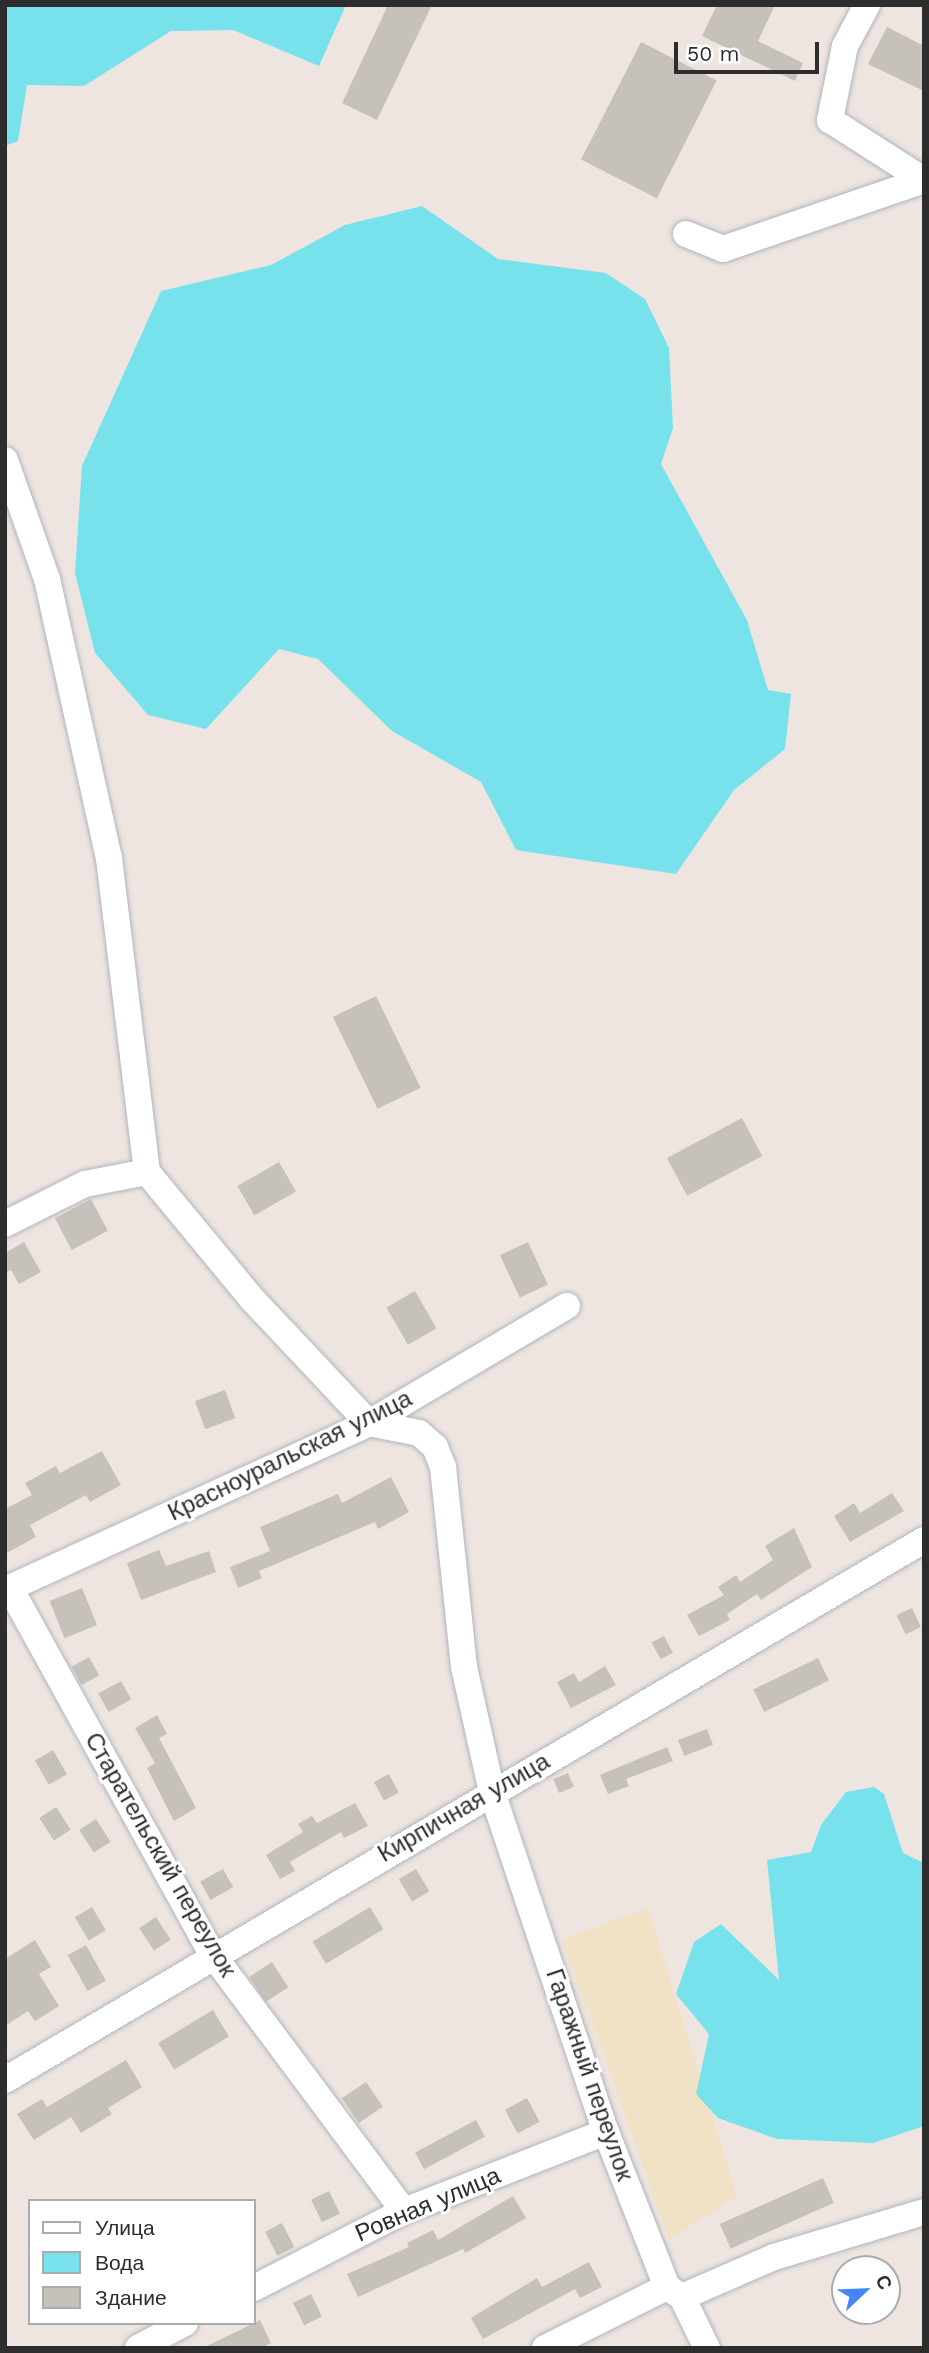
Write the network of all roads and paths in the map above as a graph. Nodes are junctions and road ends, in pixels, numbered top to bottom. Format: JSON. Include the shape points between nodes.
{"nodes":[{"id":1,"x":867,"y":5,"type":"edge"},
{"id":2,"x":924,"y":180,"type":"edge"},
{"id":3,"x":685,"y":234,"type":"dead end"},
{"id":4,"x":5,"y":460,"type":"edge"},
{"id":5,"x":147,"y":1172,"type":"junction"},
{"id":6,"x":5,"y":1224,"type":"edge"},
{"id":7,"x":567,"y":1306,"type":"dead end"},
{"id":8,"x":369,"y":1423,"type":"junction"},
{"id":9,"x":924,"y":1540,"type":"edge"},
{"id":10,"x":8,"y":1589,"type":"edge"},
{"id":11,"x":492,"y":1792,"type":"junction"},
{"id":12,"x":213,"y":1955,"type":"junction"},
{"id":13,"x":5,"y":2080,"type":"edge"},
{"id":14,"x":606,"y":2132,"type":"junction"},
{"id":15,"x":404,"y":2211,"type":"junction"},
{"id":16,"x":924,"y":2212,"type":"edge"},
{"id":17,"x":256,"y":2287,"type":"edge"},
{"id":18,"x":675,"y":2292,"type":"junction"},
{"id":19,"x":182,"y":2325,"type":"edge"},
{"id":20,"x":138,"y":2348,"type":"edge"},
{"id":21,"x":545,"y":2348,"type":"edge"},
{"id":22,"x":707,"y":2348,"type":"edge"}],
"edges":[{"from":1,"to":2,"type":"street","via":[[845,46],[830,120]]},
{"from":2,"to":3,"type":"street","via":[[723,249]]},
{"from":4,"to":5,"type":"street","via":[[47,579],[109,858]]},
{"from":5,"to":6,"type":"street","via":[[85,1184]]},
{"from":5,"to":8,"type":"street","via":[[252,1299]]},
{"from":7,"to":8,"type":"street","name":"Красноуральская улица"},
{"from":8,"to":10,"type":"street","name":"Красноуральская улица"},
{"from":8,"to":11,"type":"street","name":"Гаражный переулок","via":[[419,1433],[435,1447],[443,1467],[464,1667]]},
{"from":9,"to":11,"type":"street","name":"Кирпичная улица"},
{"from":10,"to":12,"type":"street","name":"Старательский переулок"},
{"from":11,"to":12,"type":"street","name":"Кирпичная улица"},
{"from":11,"to":14,"type":"street","name":"Гаражный переулок"},
{"from":12,"to":13,"type":"street","name":"Кирпичная улица"},
{"from":12,"to":15,"type":"street","name":"Старательский переулок"},
{"from":14,"to":15,"type":"street","name":"Ровная улица"},
{"from":14,"to":18,"type":"street","name":"Гаражный переулок"},
{"from":15,"to":17,"type":"street","name":"Ровная улица"},
{"from":16,"to":18,"type":"street"},
{"from":18,"to":21,"type":"street"},
{"from":18,"to":22,"type":"street","name":"Гаражный переулок"},
{"from":19,"to":20,"type":"street"}]}
